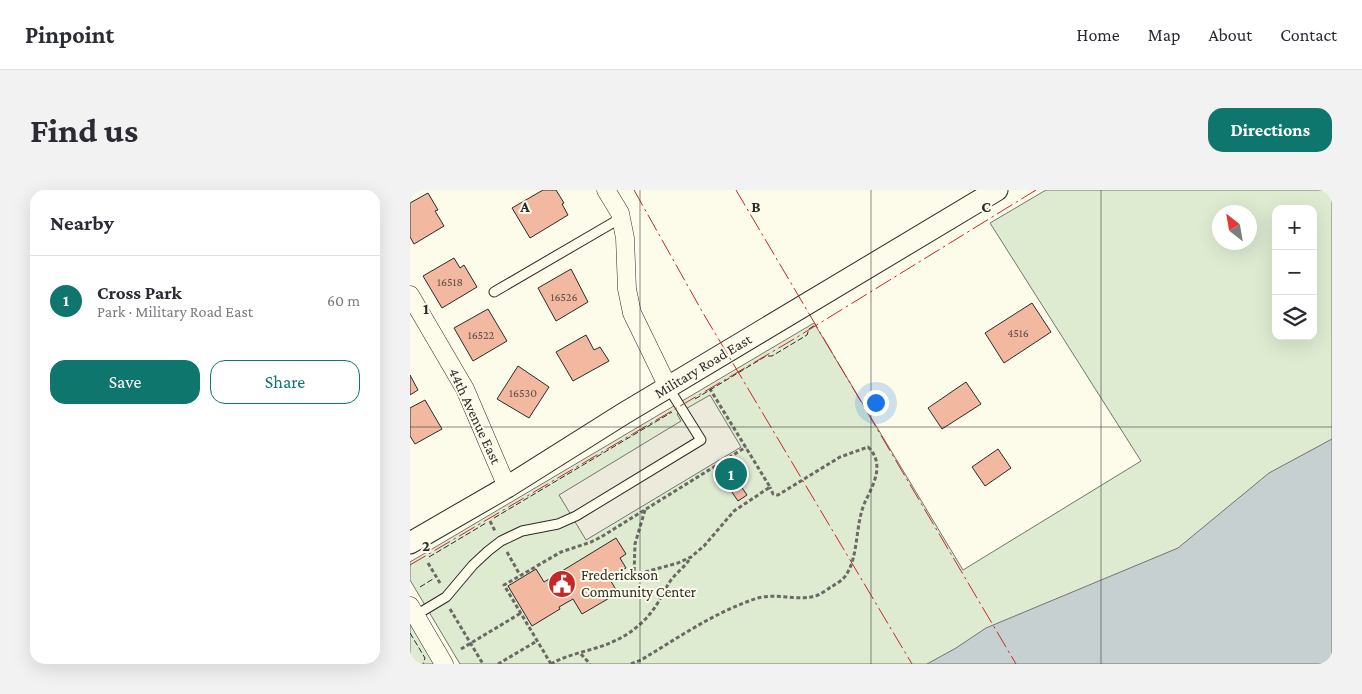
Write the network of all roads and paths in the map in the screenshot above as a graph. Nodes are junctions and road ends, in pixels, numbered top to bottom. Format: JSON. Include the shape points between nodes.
{"nodes":[{"id":1,"x":606,"y":190,"type":"edge"},
{"id":2,"x":994,"y":191,"type":"edge"},
{"id":3,"x":621,"y":218,"type":"junction"},
{"id":4,"x":494,"y":292,"type":"dead end"},
{"id":5,"x":410,"y":295,"type":"edge"},
{"id":6,"x":668,"y":387,"type":"junction"},
{"id":7,"x":710,"y":390,"type":"dead end"},
{"id":8,"x":746,"y":447,"type":"junction"},
{"id":9,"x":508,"y":487,"type":"junction"},
{"id":10,"x":770,"y":488,"type":"junction"},
{"id":11,"x":645,"y":509,"type":"junction"},
{"id":12,"x":410,"y":543,"type":"edge"},
{"id":13,"x":507,"y":552,"type":"dead end"},
{"id":14,"x":691,"y":557,"type":"junction"},
{"id":15,"x":428,"y":564,"type":"dead end"},
{"id":16,"x":520,"y":575,"type":"junction"},
{"id":17,"x":442,"y":588,"type":"dead end"},
{"id":18,"x":450,"y":608,"type":"dead end"},
{"id":19,"x":413,"y":611,"type":"edge"},
{"id":20,"x":521,"y":613,"type":"junction"},
{"id":21,"x":537,"y":640,"type":"junction"},
{"id":22,"x":471,"y":644,"type":"junction"},
{"id":23,"x":461,"y":649,"type":"dead end"},
{"id":24,"x":581,"y":654,"type":"junction"},
{"id":25,"x":444,"y":664,"type":"edge"},
{"id":26,"x":483,"y":664,"type":"edge"},
{"id":27,"x":498,"y":664,"type":"edge"},
{"id":28,"x":551,"y":664,"type":"edge"},
{"id":29,"x":590,"y":664,"type":"edge"},
{"id":30,"x":631,"y":664,"type":"edge"}],
"edges":[{"from":1,"to":3,"type":"street"},
{"from":2,"to":6,"type":"street","name":"Military Road East"},
{"from":3,"to":4,"type":"lane"},
{"from":3,"to":6,"type":"street","via":[[626,238],[627,288],[632,313]]},
{"from":5,"to":9,"type":"street","name":"44th Avenue East","via":[[465,389]]},
{"from":6,"to":9,"type":"street","name":"Military Road East"},
{"from":6,"to":19,"type":"lane","via":[[701,440],[576,516],[558,524],[522,531],[501,541],[473,565],[446,597]]},
{"from":7,"to":8,"type":"path"},
{"from":8,"to":10,"type":"path"},
{"from":8,"to":11,"type":"path"},
{"from":9,"to":12,"type":"street","name":"Military Road East"},
{"from":10,"to":14,"type":"path","via":[[734,511]]},
{"from":10,"to":30,"type":"path","via":[[773,494],[778,494],[840,457],[868,447],[877,461],[875,478],[860,513],[855,553],[846,575],[817,596],[760,598],[732,608]]},
{"from":11,"to":14,"type":"path","via":[[635,544],[634,574]]},
{"from":11,"to":16,"type":"path","via":[[601,537],[561,552]]},
{"from":13,"to":16,"type":"path"},
{"from":14,"to":24,"type":"path","via":[[638,626],[621,638]]},
{"from":15,"to":17,"type":"path"},
{"from":16,"to":20,"type":"path","via":[[504,585]]},
{"from":18,"to":22,"type":"path"},
{"from":19,"to":25,"type":"street"},
{"from":20,"to":21,"type":"path"},
{"from":20,"to":22,"type":"path"},
{"from":21,"to":27,"type":"path"},
{"from":21,"to":28,"type":"path"},
{"from":22,"to":23,"type":"path"},
{"from":22,"to":26,"type":"path"},
{"from":24,"to":28,"type":"path","via":[[560,658]]},
{"from":24,"to":29,"type":"path"}]}
